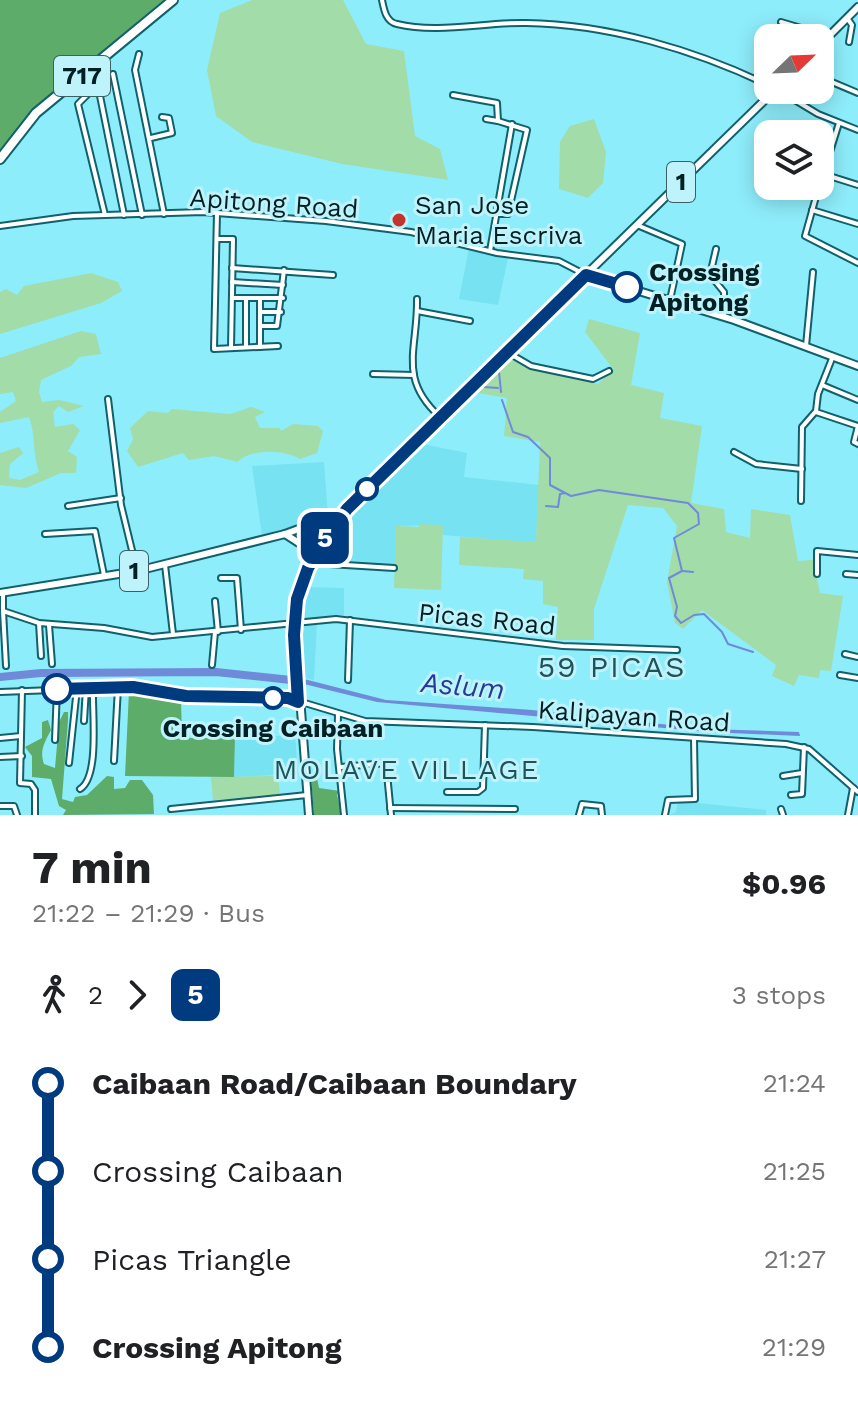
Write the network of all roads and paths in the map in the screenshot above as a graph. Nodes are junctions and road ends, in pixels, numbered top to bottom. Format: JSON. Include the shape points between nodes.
{"nodes":[{"id":1,"x":173,"y":0,"type":"edge"},
{"id":2,"x":382,"y":0,"type":"edge"},
{"id":3,"x":858,"y":7,"type":"edge"},
{"id":4,"x":847,"y":18,"type":"junction"},
{"id":5,"x":781,"y":22,"type":"dead end"},
{"id":6,"x":788,"y":24,"type":"edge"},
{"id":7,"x":834,"y":31,"type":"edge"},
{"id":8,"x":849,"y":42,"type":"dead end"},
{"id":9,"x":139,"y":54,"type":"dead end"},
{"id":10,"x":113,"y":74,"type":"dead end"},
{"id":11,"x":96,"y":76,"type":"dead end"},
{"id":12,"x":754,"y":79,"type":"edge"},
{"id":13,"x":834,"y":83,"type":"edge"},
{"id":14,"x":98,"y":84,"type":"junction"},
{"id":15,"x":858,"y":93,"type":"edge"},
{"id":16,"x":453,"y":95,"type":"dead end"},
{"id":17,"x":762,"y":104,"type":"edge"},
{"id":18,"x":803,"y":104,"type":"edge"},
{"id":19,"x":162,"y":117,"type":"dead end"},
{"id":20,"x":486,"y":119,"type":"dead end"},
{"id":21,"x":498,"y":121,"type":"junction"},
{"id":22,"x":839,"y":123,"type":"junction"},
{"id":23,"x":512,"y":124,"type":"junction"},
{"id":24,"x":858,"y":130,"type":"edge"},
{"id":25,"x":150,"y":138,"type":"junction"},
{"id":26,"x":834,"y":139,"type":"edge"},
{"id":27,"x":0,"y":159,"type":"edge"},
{"id":28,"x":834,"y":177,"type":"edge"},
{"id":29,"x":858,"y":185,"type":"edge"},
{"id":30,"x":815,"y":200,"type":"edge"},
{"id":31,"x":812,"y":210,"type":"junction"},
{"id":32,"x":217,"y":213,"type":"junction"},
{"id":33,"x":164,"y":214,"type":"junction"},
{"id":34,"x":497,"y":214,"type":"junction"},
{"id":35,"x":105,"y":215,"type":"junction"},
{"id":36,"x":124,"y":215,"type":"junction"},
{"id":37,"x":142,"y":215,"type":"junction"},
{"id":38,"x":858,"y":224,"type":"edge"},
{"id":39,"x":637,"y":225,"type":"junction"},
{"id":40,"x":0,"y":226,"type":"edge"},
{"id":41,"x":217,"y":239,"type":"junction"},
{"id":42,"x":716,"y":249,"type":"dead end"},
{"id":43,"x":490,"y":251,"type":"junction"},
{"id":44,"x":858,"y":263,"type":"edge"},
{"id":45,"x":232,"y":268,"type":"junction"},
{"id":46,"x":284,"y":270,"type":"junction"},
{"id":47,"x":813,"y":272,"type":"dead end"},
{"id":48,"x":333,"y":275,"type":"dead end"},
{"id":49,"x":586,"y":275,"type":"junction"},
{"id":50,"x":603,"y":279,"type":"junction"},
{"id":51,"x":232,"y":282,"type":"junction"},
{"id":52,"x":283,"y":285,"type":"junction"},
{"id":53,"x":574,"y":287,"type":"junction"},
{"id":54,"x":232,"y":298,"type":"junction"},
{"id":55,"x":246,"y":298,"type":"junction"},
{"id":56,"x":260,"y":298,"type":"junction"},
{"id":57,"x":283,"y":298,"type":"junction"},
{"id":58,"x":417,"y":299,"type":"dead end"},
{"id":59,"x":669,"y":302,"type":"junction"},
{"id":60,"x":417,"y":311,"type":"junction"},
{"id":61,"x":260,"y":312,"type":"junction"},
{"id":62,"x":281,"y":312,"type":"junction"},
{"id":63,"x":725,"y":317,"type":"junction"},
{"id":64,"x":470,"y":321,"type":"dead end"},
{"id":65,"x":260,"y":326,"type":"junction"},
{"id":66,"x":278,"y":346,"type":"dead end"},
{"id":67,"x":806,"y":346,"type":"junction"},
{"id":68,"x":246,"y":347,"type":"junction"},
{"id":69,"x":260,"y":347,"type":"junction"},
{"id":70,"x":231,"y":348,"type":"junction"},
{"id":71,"x":507,"y":352,"type":"junction"},
{"id":72,"x":833,"y":356,"type":"junction"},
{"id":73,"x":858,"y":366,"type":"edge"},
{"id":74,"x":609,"y":371,"type":"dead end"},
{"id":75,"x":373,"y":374,"type":"dead end"},
{"id":76,"x":414,"y":375,"type":"junction"},
{"id":77,"x":822,"y":385,"type":"junction"},
{"id":78,"x":108,"y":399,"type":"dead end"},
{"id":79,"x":858,"y":400,"type":"edge"},
{"id":80,"x":816,"y":411,"type":"junction"},
{"id":81,"x":440,"y":417,"type":"junction"},
{"id":82,"x":858,"y":444,"type":"edge"},
{"id":83,"x":734,"y":452,"type":"dead end"},
{"id":84,"x":802,"y":469,"type":"junction"},
{"id":85,"x":121,"y":498,"type":"junction"},
{"id":86,"x":801,"y":501,"type":"dead end"},
{"id":87,"x":68,"y":506,"type":"dead end"},
{"id":88,"x":347,"y":509,"type":"junction"},
{"id":89,"x":45,"y":534,"type":"dead end"},
{"id":90,"x":285,"y":534,"type":"junction"},
{"id":91,"x":858,"y":555,"type":"edge"},
{"id":92,"x":165,"y":564,"type":"junction"},
{"id":93,"x":310,"y":564,"type":"junction"},
{"id":94,"x":394,"y":568,"type":"dead end"},
{"id":95,"x":137,"y":571,"type":"junction"},
{"id":96,"x":817,"y":574,"type":"dead end"},
{"id":97,"x":846,"y":574,"type":"dead end"},
{"id":98,"x":858,"y":575,"type":"edge"},
{"id":99,"x":105,"y":578,"type":"junction"},
{"id":100,"x":221,"y":578,"type":"dead end"},
{"id":101,"x":1,"y":593,"type":"edge"},
{"id":102,"x":215,"y":601,"type":"dead end"},
{"id":103,"x":3,"y":611,"type":"junction"},
{"id":104,"x":350,"y":620,"type":"junction"},
{"id":105,"x":39,"y":623,"type":"junction"},
{"id":106,"x":294,"y":623,"type":"junction"},
{"id":107,"x":49,"y":625,"type":"junction"},
{"id":108,"x":241,"y":630,"type":"junction"},
{"id":109,"x":216,"y":632,"type":"junction"},
{"id":110,"x":173,"y":634,"type":"junction"},
{"id":111,"x":677,"y":650,"type":"dead end"},
{"id":112,"x":845,"y":654,"type":"dead end"},
{"id":113,"x":41,"y":656,"type":"dead end"},
{"id":114,"x":858,"y":657,"type":"edge"},
{"id":115,"x":52,"y":664,"type":"dead end"},
{"id":116,"x":212,"y":665,"type":"dead end"},
{"id":117,"x":6,"y":666,"type":"dead end"},
{"id":118,"x":840,"y":675,"type":"dead end"},
{"id":119,"x":858,"y":678,"type":"edge"},
{"id":120,"x":348,"y":680,"type":"dead end"},
{"id":121,"x":118,"y":687,"type":"junction"},
{"id":122,"x":77,"y":688,"type":"junction"},
{"id":123,"x":86,"y":688,"type":"junction"},
{"id":124,"x":93,"y":688,"type":"junction"},
{"id":125,"x":57,"y":689,"type":"junction"},
{"id":126,"x":22,"y":690,"type":"junction"},
{"id":127,"x":0,"y":692,"type":"edge"},
{"id":128,"x":298,"y":702,"type":"junction"},
{"id":129,"x":338,"y":715,"type":"junction"},
{"id":130,"x":84,"y":721,"type":"dead end"},
{"id":131,"x":485,"y":725,"type":"junction"},
{"id":132,"x":21,"y":736,"type":"junction"},
{"id":133,"x":0,"y":738,"type":"edge"},
{"id":134,"x":694,"y":739,"type":"junction"},
{"id":135,"x":55,"y":740,"type":"dead end"},
{"id":136,"x":804,"y":747,"type":"junction"},
{"id":137,"x":22,"y":756,"type":"junction"},
{"id":138,"x":0,"y":758,"type":"edge"},
{"id":139,"x":114,"y":761,"type":"dead end"},
{"id":140,"x":69,"y":763,"type":"dead end"},
{"id":141,"x":340,"y":767,"type":"junction"},
{"id":142,"x":802,"y":773,"type":"junction"},
{"id":143,"x":783,"y":776,"type":"dead end"},
{"id":144,"x":80,"y":789,"type":"dead end"},
{"id":145,"x":855,"y":790,"type":"edge"},
{"id":146,"x":447,"y":792,"type":"dead end"},
{"id":147,"x":307,"y":795,"type":"junction"},
{"id":148,"x":791,"y":795,"type":"dead end"},
{"id":149,"x":0,"y":806,"type":"edge"},
{"id":150,"x":465,"y":807,"type":"junction"},
{"id":151,"x":390,"y":808,"type":"junction"},
{"id":152,"x":171,"y":809,"type":"dead end"},
{"id":153,"x":515,"y":809,"type":"dead end"},
{"id":154,"x":17,"y":815,"type":"edge"},
{"id":155,"x":35,"y":815,"type":"edge"},
{"id":156,"x":309,"y":815,"type":"edge"},
{"id":157,"x":344,"y":815,"type":"edge"},
{"id":158,"x":391,"y":815,"type":"edge"},
{"id":159,"x":467,"y":815,"type":"edge"},
{"id":160,"x":579,"y":815,"type":"edge"},
{"id":161,"x":602,"y":815,"type":"edge"},
{"id":162,"x":665,"y":815,"type":"edge"},
{"id":163,"x":848,"y":815,"type":"edge"}],
"edges":[{"from":1,"to":27,"type":"highway","number":"717","via":[[44,105]]},
{"from":2,"to":12,"type":"street","via":[[387,16],[398,24],[547,23],[603,31],[716,61]]},
{"from":3,"to":4,"type":"main road"},
{"from":4,"to":7,"type":"main road"},
{"from":4,"to":8,"type":"street","via":[[852,27]]},
{"from":5,"to":6,"type":"street"},
{"from":9,"to":25,"type":"street","via":[[135,70]]},
{"from":10,"to":37,"type":"street"},
{"from":11,"to":14,"type":"street"},
{"from":13,"to":15,"type":"street"},
{"from":14,"to":35,"type":"street","via":[[78,104]]},
{"from":14,"to":36,"type":"street"},
{"from":16,"to":21,"type":"street","via":[[497,103]]},
{"from":17,"to":39,"type":"main road","number":"1"},
{"from":18,"to":22,"type":"street"},
{"from":19,"to":25,"type":"street","via":[[169,118],[172,133]]},
{"from":20,"to":21,"type":"street"},
{"from":21,"to":23,"type":"street"},
{"from":22,"to":24,"type":"street"},
{"from":22,"to":26,"type":"street"},
{"from":23,"to":34,"type":"street"},
{"from":23,"to":34,"type":"street","via":[[526,128],[508,214]]},
{"from":25,"to":33,"type":"street"},
{"from":28,"to":29,"type":"street"},
{"from":30,"to":31,"type":"street"},
{"from":31,"to":38,"type":"street"},
{"from":31,"to":44,"type":"street","via":[[805,236]]},
{"from":32,"to":33,"type":"street","name":"Apitong Road"},
{"from":32,"to":41,"type":"street"},
{"from":32,"to":43,"type":"street","name":"Apitong Road","via":[[411,232]]},
{"from":33,"to":37,"type":"street","name":"Apitong Road"},
{"from":34,"to":43,"type":"street"},
{"from":35,"to":36,"type":"street","name":"Apitong Road"},
{"from":35,"to":40,"type":"street","name":"Apitong Road"},
{"from":36,"to":37,"type":"street","name":"Apitong Road"},
{"from":39,"to":49,"type":"main road","number":"1"},
{"from":39,"to":59,"type":"street","via":[[682,244]]},
{"from":41,"to":45,"type":"street","via":[[233,239]]},
{"from":41,"to":70,"type":"street","via":[[214,349]]},
{"from":42,"to":63,"type":"street","via":[[710,275],[724,292]]},
{"from":43,"to":49,"type":"street","name":"Apitong Road","via":[[567,263]]},
{"from":45,"to":46,"type":"street"},
{"from":45,"to":51,"type":"street"},
{"from":46,"to":48,"type":"street"},
{"from":46,"to":52,"type":"street"},
{"from":47,"to":67,"type":"street"},
{"from":49,"to":50,"type":"main road"},
{"from":49,"to":53,"type":"main road","number":"1"},
{"from":50,"to":53,"type":"main road"},
{"from":50,"to":59,"type":"main road"},
{"from":51,"to":52,"type":"street"},
{"from":51,"to":54,"type":"street"},
{"from":52,"to":57,"type":"street"},
{"from":53,"to":71,"type":"main road","number":"1"},
{"from":54,"to":55,"type":"street"},
{"from":54,"to":70,"type":"street"},
{"from":55,"to":56,"type":"street"},
{"from":55,"to":68,"type":"street"},
{"from":56,"to":57,"type":"street"},
{"from":56,"to":61,"type":"street"},
{"from":57,"to":62,"type":"street"},
{"from":58,"to":60,"type":"street"},
{"from":59,"to":63,"type":"main road"},
{"from":60,"to":64,"type":"street"},
{"from":60,"to":76,"type":"street"},
{"from":61,"to":62,"type":"street"},
{"from":61,"to":65,"type":"street"},
{"from":62,"to":65,"type":"street","via":[[277,326]]},
{"from":63,"to":67,"type":"main road"},
{"from":65,"to":69,"type":"street"},
{"from":66,"to":69,"type":"street"},
{"from":67,"to":72,"type":"main road"},
{"from":68,"to":69,"type":"street"},
{"from":68,"to":70,"type":"street"},
{"from":71,"to":74,"type":"street","via":[[531,366],[593,379]]},
{"from":71,"to":81,"type":"main road","number":"1"},
{"from":72,"to":73,"type":"main road"},
{"from":72,"to":77,"type":"street"},
{"from":75,"to":76,"type":"street"},
{"from":76,"to":81,"type":"street","via":[[418,394]]},
{"from":77,"to":79,"type":"street"},
{"from":77,"to":80,"type":"street"},
{"from":78,"to":85,"type":"street"},
{"from":80,"to":82,"type":"street","via":[[858,426]]},
{"from":80,"to":84,"type":"street","via":[[802,427]]},
{"from":81,"to":88,"type":"main road","number":"1"},
{"from":83,"to":84,"type":"street","via":[[756,464]]},
{"from":84,"to":86,"type":"street"},
{"from":85,"to":87,"type":"street"},
{"from":85,"to":95,"type":"street"},
{"from":88,"to":90,"type":"main road","number":"1"},
{"from":88,"to":93,"type":"main road"},
{"from":89,"to":99,"type":"street","via":[[95,531]]},
{"from":90,"to":92,"type":"main road","number":"1"},
{"from":90,"to":93,"type":"main road","via":[[305,547]]},
{"from":91,"to":96,"type":"street","via":[[817,551]]},
{"from":92,"to":95,"type":"main road","number":"1"},
{"from":92,"to":110,"type":"street"},
{"from":93,"to":94,"type":"street"},
{"from":93,"to":106,"type":"main road"},
{"from":95,"to":99,"type":"main road","number":"1"},
{"from":97,"to":98,"type":"street"},
{"from":99,"to":101,"type":"main road","number":"1"},
{"from":100,"to":108,"type":"street","via":[[237,578]]},
{"from":101,"to":103,"type":"street"},
{"from":102,"to":109,"type":"street"},
{"from":103,"to":105,"type":"street","name":"Picas Road"},
{"from":103,"to":117,"type":"street"},
{"from":104,"to":106,"type":"street","name":"Picas Road"},
{"from":104,"to":111,"type":"street","name":"Picas Road","via":[[563,646]]},
{"from":104,"to":120,"type":"street"},
{"from":105,"to":107,"type":"street","name":"Picas Road"},
{"from":105,"to":113,"type":"street"},
{"from":106,"to":108,"type":"street","name":"Picas Road"},
{"from":106,"to":128,"type":"main road"},
{"from":107,"to":110,"type":"street","name":"Picas Road","via":[[152,637]]},
{"from":107,"to":115,"type":"street"},
{"from":108,"to":109,"type":"street","name":"Picas Road"},
{"from":109,"to":110,"type":"street","name":"Picas Road"},
{"from":109,"to":116,"type":"street"},
{"from":112,"to":114,"type":"street"},
{"from":118,"to":119,"type":"street"},
{"from":121,"to":124,"type":"street","name":"Kalipayan Road"},
{"from":121,"to":128,"type":"street","name":"Kalipayan Road"},
{"from":121,"to":139,"type":"street"},
{"from":122,"to":123,"type":"street","name":"Kalipayan Road"},
{"from":122,"to":125,"type":"street","name":"Kalipayan Road"},
{"from":122,"to":140,"type":"street"},
{"from":123,"to":124,"type":"street","name":"Kalipayan Road"},
{"from":123,"to":130,"type":"street"},
{"from":124,"to":144,"type":"street","via":[[90,779]]},
{"from":125,"to":126,"type":"street","name":"Kalipayan Road"},
{"from":125,"to":135,"type":"street"},
{"from":126,"to":127,"type":"street","name":"Kalipayan Road"},
{"from":126,"to":132,"type":"street"},
{"from":128,"to":129,"type":"street","name":"Kalipayan Road"},
{"from":128,"to":147,"type":"main road"},
{"from":129,"to":131,"type":"street","name":"Kalipayan Road","via":[[375,722]]},
{"from":129,"to":141,"type":"street"},
{"from":131,"to":134,"type":"street","name":"Kalipayan Road"},
{"from":131,"to":146,"type":"street","via":[[483,788]]},
{"from":132,"to":133,"type":"street"},
{"from":132,"to":137,"type":"street"},
{"from":134,"to":136,"type":"street","name":"Kalipayan Road"},
{"from":134,"to":162,"type":"street","via":[[695,799],[668,800]]},
{"from":136,"to":142,"type":"street"},
{"from":136,"to":145,"type":"street"},
{"from":137,"to":138,"type":"street"},
{"from":137,"to":155,"type":"street","via":[[20,783],[33,786]]},
{"from":141,"to":151,"type":"street","via":[[386,763]]},
{"from":141,"to":157,"type":"street"},
{"from":142,"to":143,"type":"street"},
{"from":142,"to":148,"type":"street","via":[[802,794]]},
{"from":145,"to":163,"type":"street"},
{"from":147,"to":152,"type":"street"},
{"from":147,"to":156,"type":"main road"},
{"from":149,"to":154,"type":"street","via":[[14,806]]},
{"from":150,"to":151,"type":"street"},
{"from":150,"to":153,"type":"street"},
{"from":150,"to":159,"type":"street"},
{"from":151,"to":158,"type":"street"},
{"from":160,"to":161,"type":"street","via":[[582,804],[601,806]]}]}
